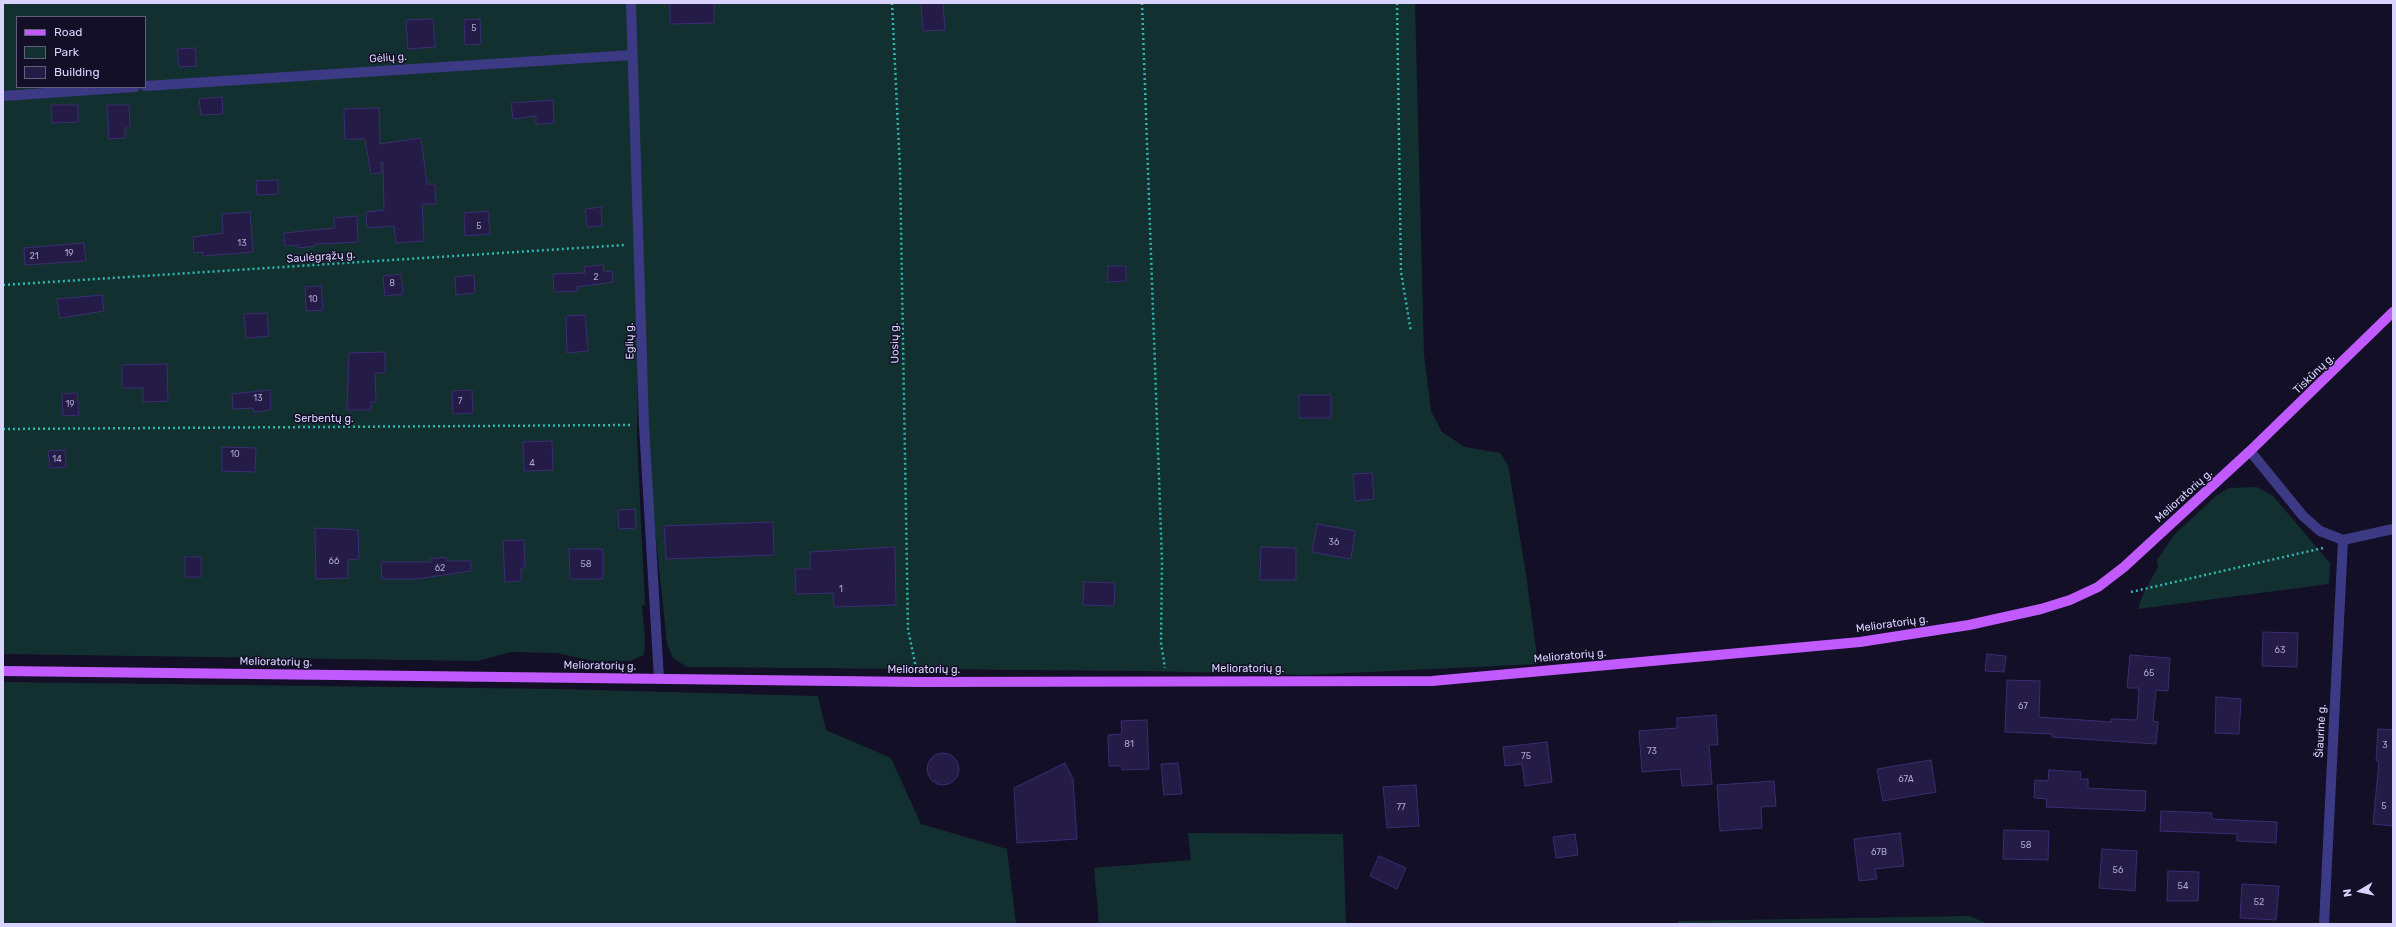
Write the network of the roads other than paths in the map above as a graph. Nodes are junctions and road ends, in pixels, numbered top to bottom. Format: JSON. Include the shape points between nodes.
{"nodes":[{"id":1,"x":631,"y":3,"type":"edge"},
{"id":2,"x":632,"y":54,"type":"junction"},
{"id":3,"x":146,"y":86,"type":"edge"},
{"id":4,"x":120,"y":88,"type":"edge"},
{"id":5,"x":3,"y":96,"type":"edge"},
{"id":6,"x":2393,"y":312,"type":"edge"},
{"id":7,"x":2250,"y":452,"type":"junction"},
{"id":8,"x":2393,"y":529,"type":"edge"},
{"id":9,"x":2343,"y":540,"type":"junction"},
{"id":10,"x":3,"y":671,"type":"edge"},
{"id":11,"x":659,"y":679,"type":"junction"},
{"id":12,"x":2324,"y":924,"type":"edge"}],
"edges":[{"from":1,"to":2,"type":"street","name":"Eglių g."},
{"from":2,"to":3,"type":"street","name":"Gėlių g."},
{"from":2,"to":11,"type":"street","name":"Eglių g.","via":[[644,425]]},
{"from":4,"to":5,"type":"street"},
{"from":6,"to":7,"type":"main road","name":"Tiskūnų g."},
{"from":7,"to":9,"type":"street","via":[[2303,516],[2320,531]]},
{"from":7,"to":11,"type":"main road","name":"Melioratorių g.","via":[[2124,567],[2098,586],[2070,600],[2042,609],[1976,623],[1860,642],[1432,681],[919,682]]},
{"from":8,"to":9,"type":"street"},
{"from":9,"to":12,"type":"street","name":"Šiaurinė g."},
{"from":10,"to":11,"type":"main road","name":"Melioratorių g."}]}
